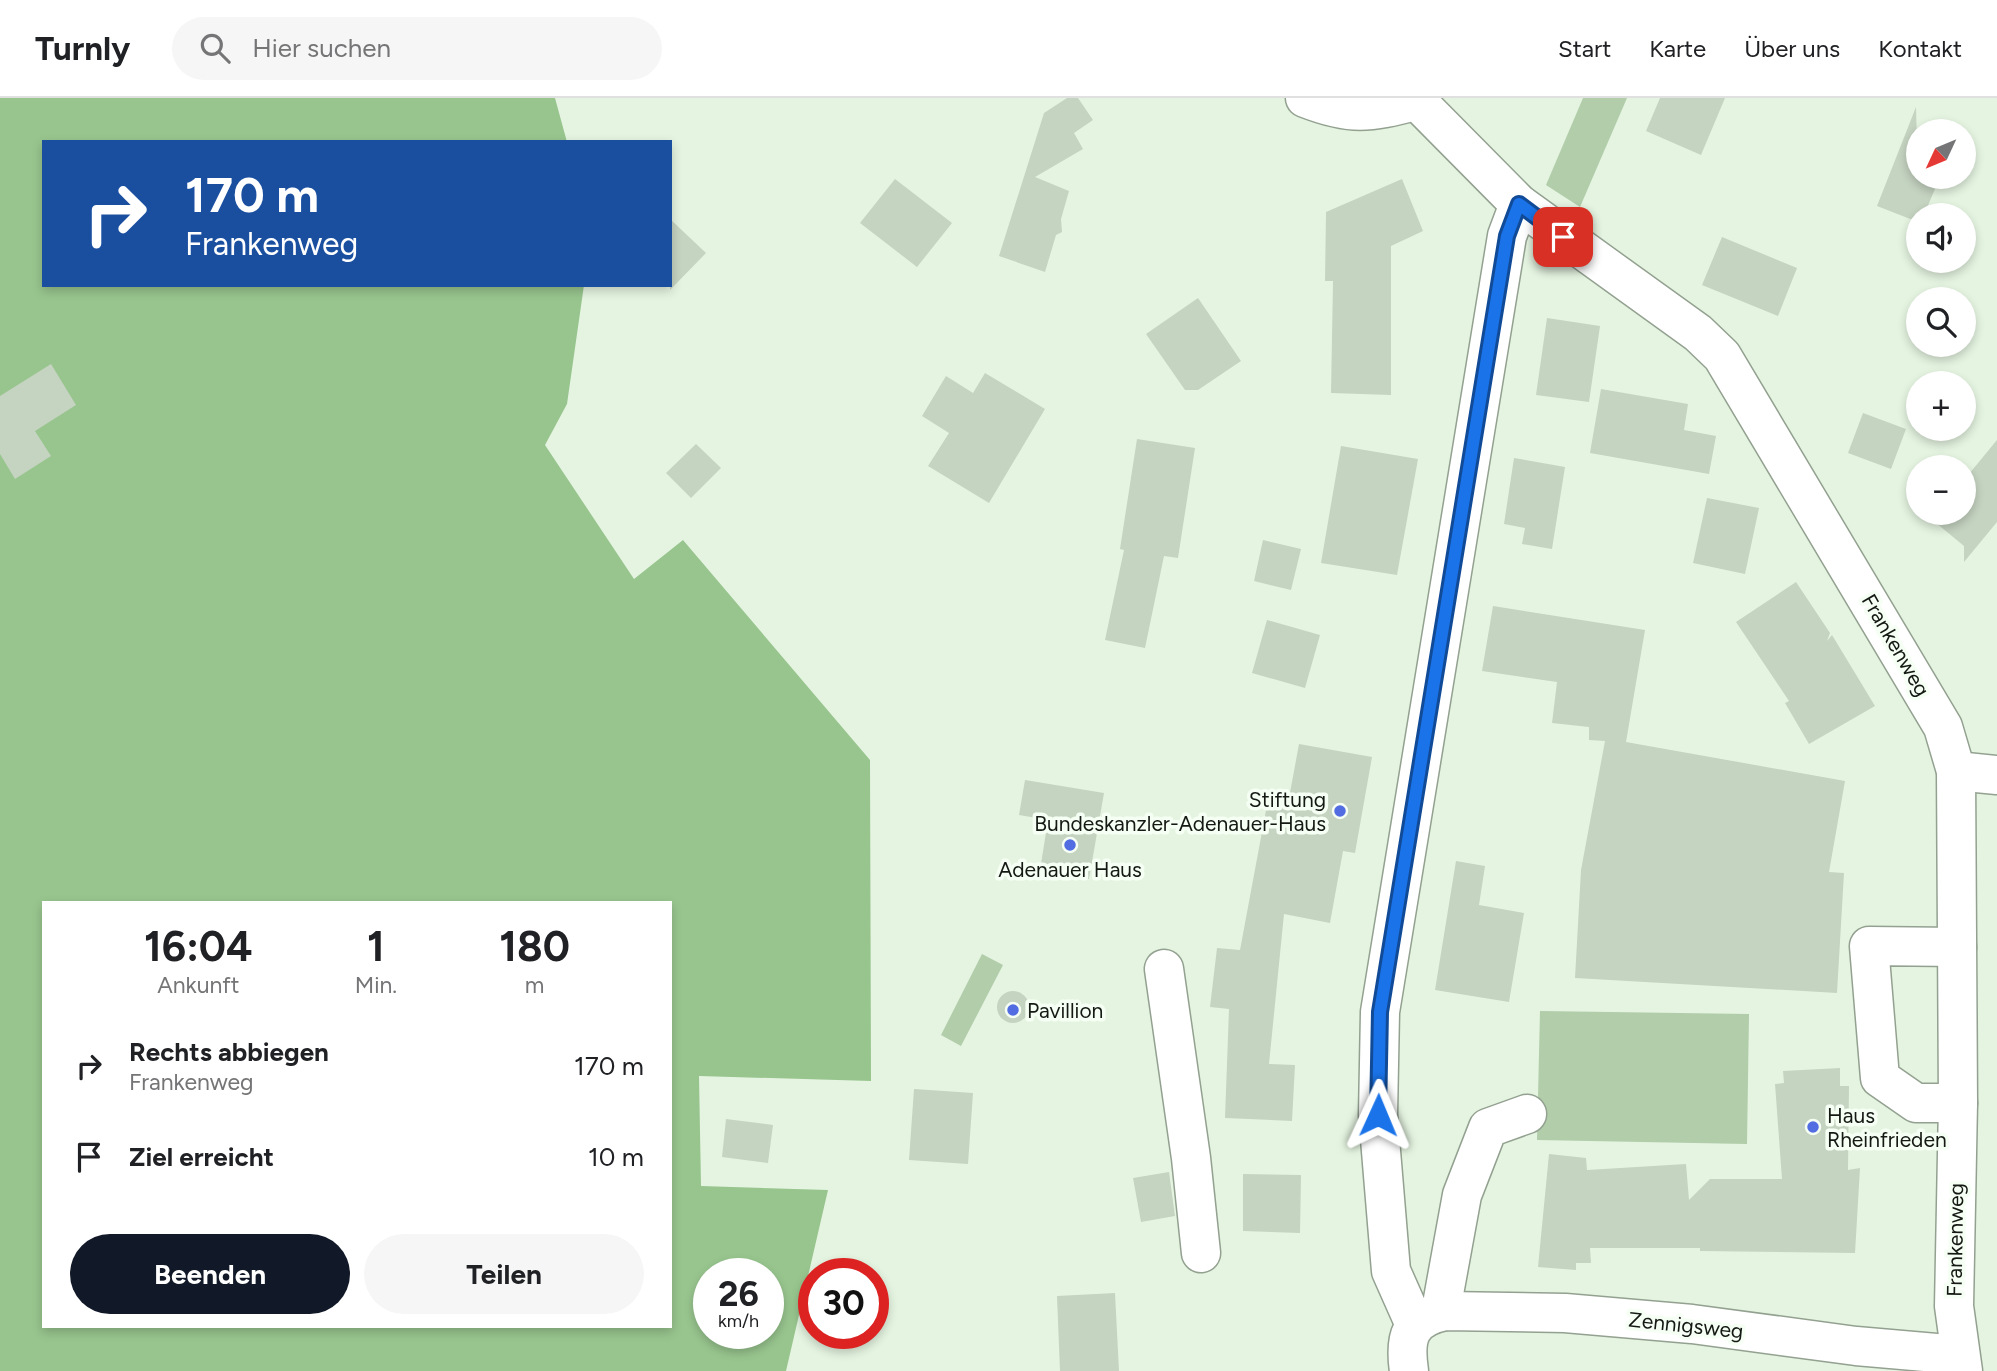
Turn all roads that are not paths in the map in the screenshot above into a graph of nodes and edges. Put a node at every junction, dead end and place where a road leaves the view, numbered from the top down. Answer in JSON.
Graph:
{"nodes":[{"id":1,"x":1305,"y":98,"type":"edge"},
{"id":2,"x":1415,"y":100,"type":"edge"},
{"id":3,"x":1519,"y":204,"type":"junction"},
{"id":4,"x":1956,"y":771,"type":"junction"},
{"id":5,"x":1997,"y":775,"type":"edge"},
{"id":6,"x":1957,"y":947,"type":"junction"},
{"id":7,"x":1164,"y":969,"type":"dead end"},
{"id":8,"x":1958,"y":1103,"type":"junction"},
{"id":9,"x":1527,"y":1114,"type":"dead end"},
{"id":10,"x":1201,"y":1253,"type":"dead end"},
{"id":11,"x":1430,"y":1318,"type":"junction"},
{"id":12,"x":1961,"y":1363,"type":"edge"},
{"id":13,"x":1409,"y":1371,"type":"edge"}],
"edges":[{"from":1,"to":2,"type":"street"},
{"from":2,"to":3,"type":"street","name":"Frankenweg"},
{"from":3,"to":4,"type":"street","name":"Frankenweg"},
{"from":3,"to":11,"type":"street"},
{"from":4,"to":5,"type":"street"},
{"from":4,"to":6,"type":"street","name":"Frankenweg"},
{"from":6,"to":8,"type":"street","name":"Frankenweg"},
{"from":6,"to":8,"type":"street"},
{"from":7,"to":10,"type":"street"},
{"from":8,"to":12,"type":"street","name":"Frankenweg"},
{"from":9,"to":11,"type":"street"},
{"from":11,"to":12,"type":"street","name":"Zennigsweg"},
{"from":11,"to":13,"type":"street"}]}
